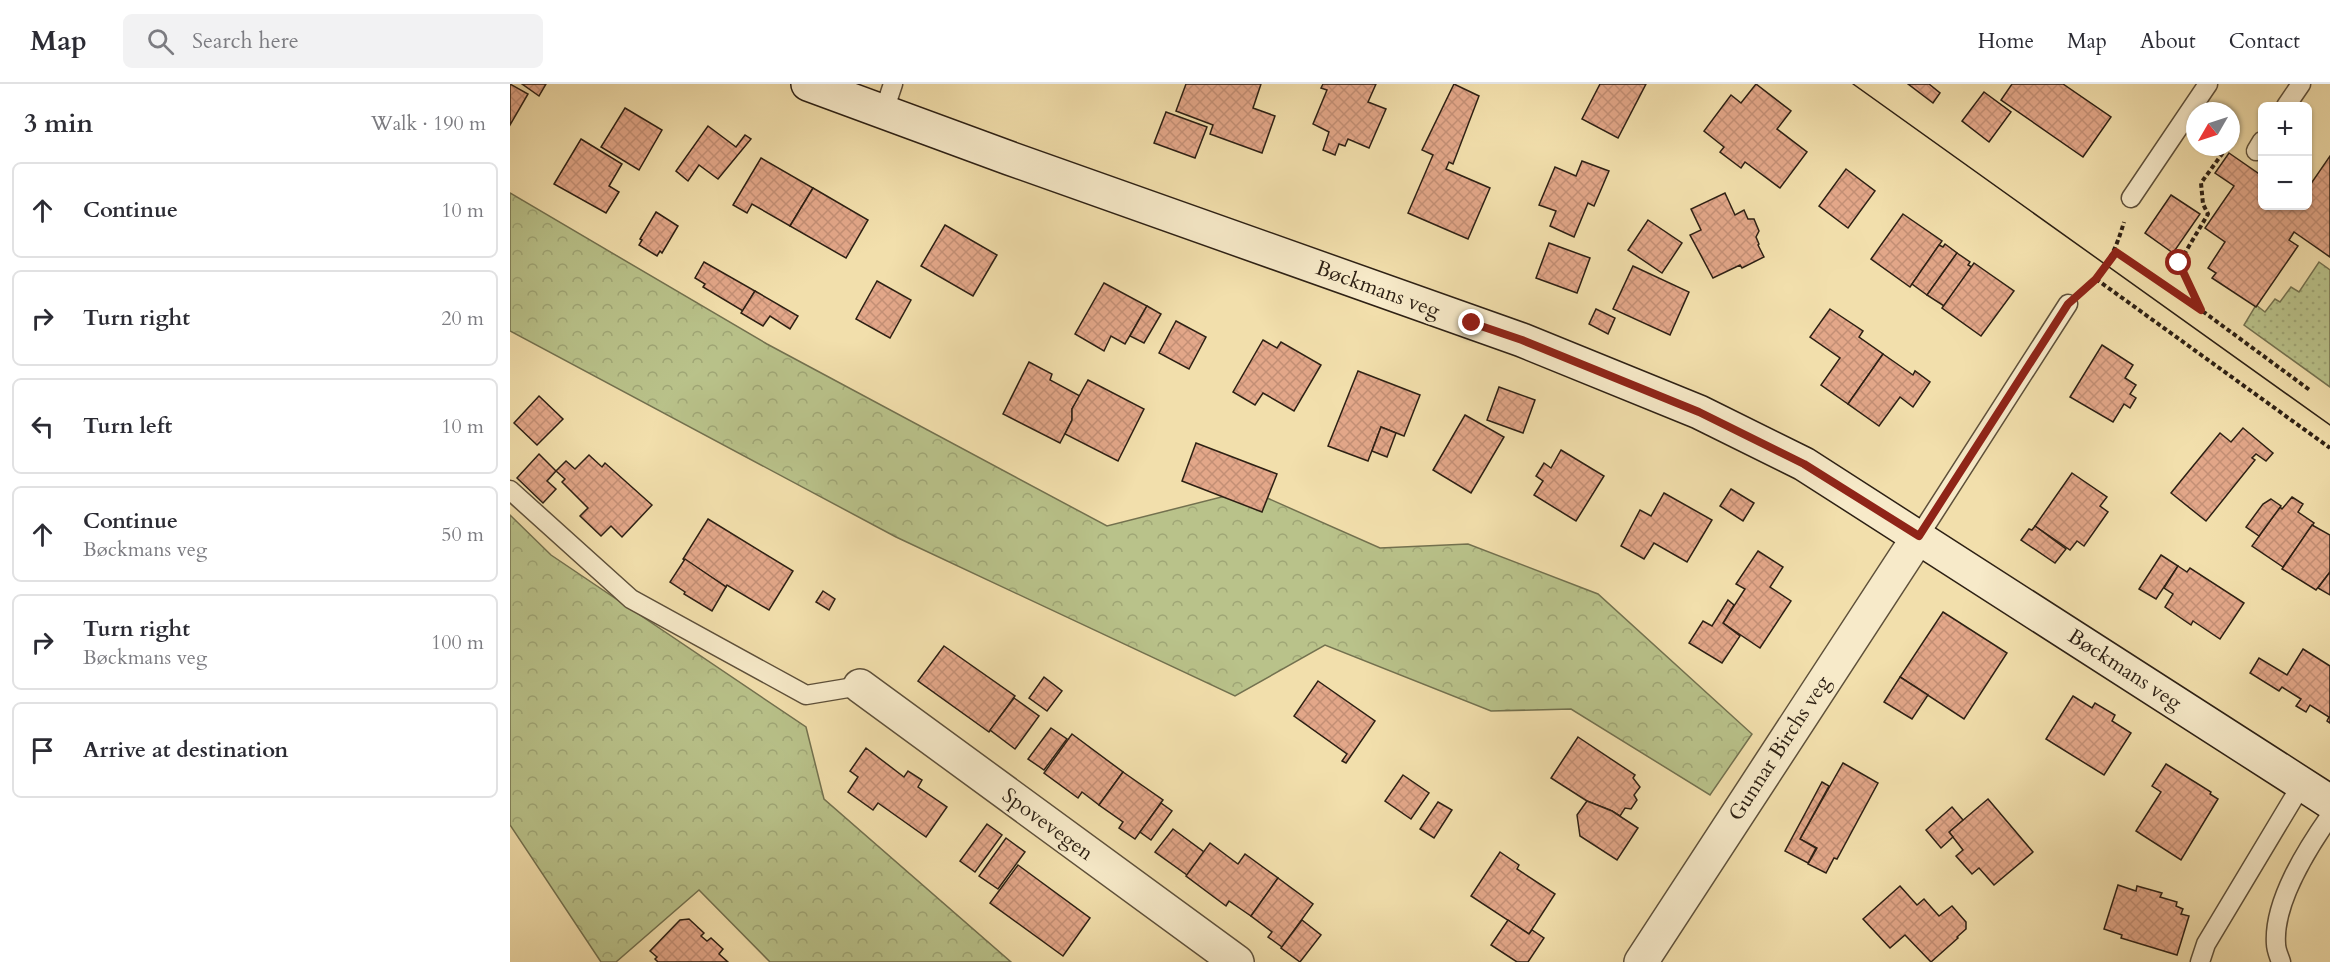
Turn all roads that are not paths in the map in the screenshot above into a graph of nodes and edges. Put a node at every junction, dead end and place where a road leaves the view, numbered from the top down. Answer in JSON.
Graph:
{"nodes":[{"id":1,"x":808,"y":84,"type":"edge"},
{"id":2,"x":2208,"y":84,"type":"edge"},
{"id":3,"x":2301,"y":84,"type":"edge"},
{"id":4,"x":889,"y":97,"type":"edge"},
{"id":5,"x":2289,"y":102,"type":"edge"},
{"id":6,"x":2131,"y":198,"type":"road end"},
{"id":7,"x":2068,"y":304,"type":"road end"},
{"id":8,"x":510,"y":490,"type":"edge"},
{"id":9,"x":1919,"y":536,"type":"junction"},
{"id":10,"x":860,"y":687,"type":"joint"},
{"id":11,"x":2302,"y":784,"type":"junction"},
{"id":12,"x":2330,"y":802,"type":"edge"},
{"id":13,"x":2330,"y":816,"type":"edge"},
{"id":14,"x":1237,"y":962,"type":"edge"},
{"id":15,"x":1641,"y":962,"type":"edge"},
{"id":16,"x":2200,"y":962,"type":"edge"},
{"id":17,"x":2281,"y":962,"type":"edge"}],
"edges":[{"from":1,"to":4,"type":"main road","name":"Bøckmans veg"},
{"from":2,"to":6,"type":"lane"},
{"from":3,"to":5,"type":"lane"},
{"from":4,"to":9,"type":"main road","name":"Bøckmans veg"},
{"from":7,"to":9,"type":"lane"},
{"from":8,"to":10,"type":"lane"},
{"from":9,"to":11,"type":"main road","name":"Bøckmans veg"},
{"from":9,"to":15,"type":"main road","name":"Gunnar Birchs veg"},
{"from":10,"to":14,"type":"main road","name":"Spovevegen"},
{"from":11,"to":12,"type":"main road","name":"Bøckmans veg"},
{"from":11,"to":16,"type":"lane"},
{"from":13,"to":17,"type":"lane"}]}
